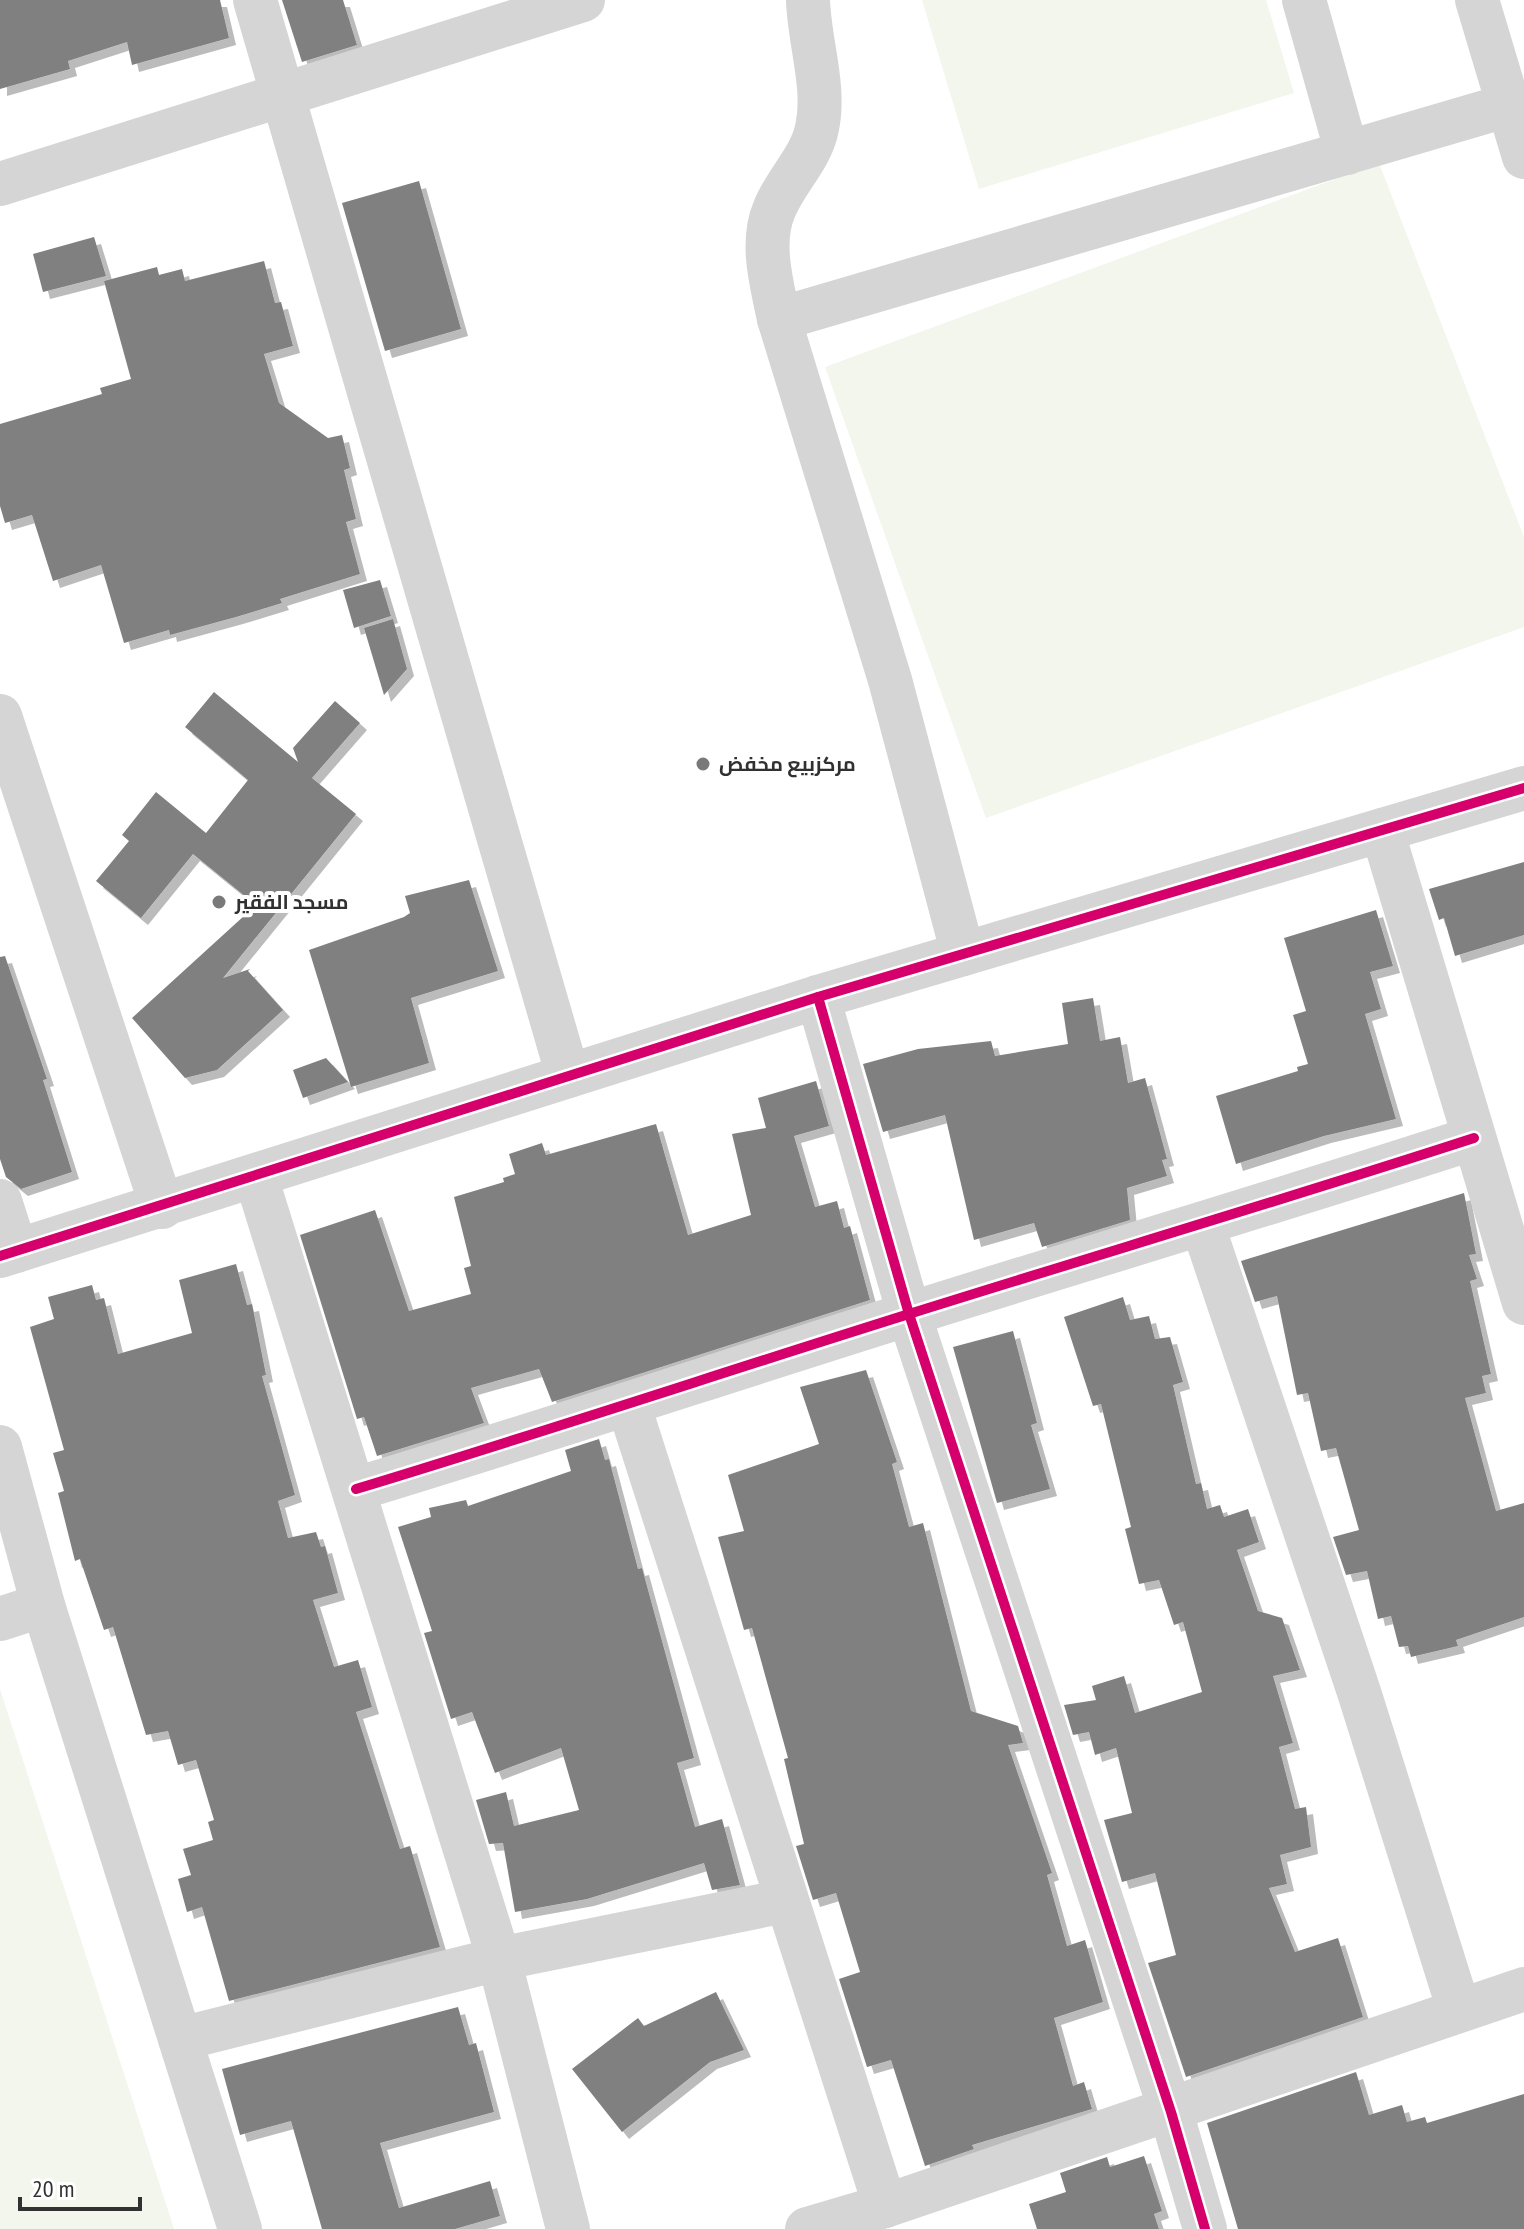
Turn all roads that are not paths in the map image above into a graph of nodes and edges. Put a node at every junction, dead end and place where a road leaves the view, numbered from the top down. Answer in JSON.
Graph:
{"nodes":[{"id":1,"x":255,"y":0,"type":"edge"},
{"id":2,"x":583,"y":0,"type":"edge"},
{"id":3,"x":808,"y":0,"type":"edge"},
{"id":4,"x":1304,"y":0,"type":"edge"},
{"id":5,"x":1477,"y":0,"type":"edge"},
{"id":6,"x":1508,"y":42,"type":"edge"},
{"id":7,"x":284,"y":96,"type":"junction"},
{"id":8,"x":1509,"y":105,"type":"junction"},
{"id":9,"x":1347,"y":153,"type":"junction"},
{"id":10,"x":1524,"y":157,"type":"edge"},
{"id":11,"x":0,"y":184,"type":"edge"},
{"id":12,"x":779,"y":319,"type":"junction"},
{"id":13,"x":0,"y":716,"type":"edge"},
{"id":14,"x":9,"y":777,"type":"edge"},
{"id":15,"x":1524,"y":788,"type":"edge"},
{"id":16,"x":1382,"y":830,"type":"junction"},
{"id":17,"x":963,"y":954,"type":"junction"},
{"id":18,"x":818,"y":997,"type":"junction"},
{"id":19,"x":568,"y":1076,"type":"junction"},
{"id":20,"x":1474,"y":1138,"type":"junction"},
{"id":21,"x":256,"y":1177,"type":"junction"},
{"id":22,"x":0,"y":1201,"type":"edge"},
{"id":23,"x":162,"y":1207,"type":"junction"},
{"id":24,"x":1203,"y":1226,"type":"junction"},
{"id":25,"x":8,"y":1253,"type":"edge"},
{"id":26,"x":1524,"y":1303,"type":"edge"},
{"id":27,"x":909,"y":1314,"type":"junction"},
{"id":28,"x":629,"y":1406,"type":"junction"},
{"id":29,"x":0,"y":1447,"type":"edge"},
{"id":30,"x":356,"y":1489,"type":"junction"},
{"id":31,"x":43,"y":1605,"type":"junction"},
{"id":32,"x":0,"y":1619,"type":"edge"},
{"id":33,"x":785,"y":1901,"type":"junction"},
{"id":34,"x":499,"y":1959,"type":"junction"},
{"id":35,"x":1524,"y":1989,"type":"edge"},
{"id":36,"x":1459,"y":2010,"type":"junction"},
{"id":37,"x":180,"y":2039,"type":"junction"},
{"id":38,"x":1171,"y":2112,"type":"junction"},
{"id":39,"x":885,"y":2206,"type":"junction"},
{"id":40,"x":240,"y":2229,"type":"edge"},
{"id":41,"x":568,"y":2229,"type":"edge"},
{"id":42,"x":807,"y":2229,"type":"edge"},
{"id":43,"x":1205,"y":2229,"type":"edge"}],
"edges":[{"from":1,"to":7,"type":"street"},
{"from":2,"to":7,"type":"street"},
{"from":3,"to":12,"type":"street"},
{"from":4,"to":9,"type":"street"},
{"from":5,"to":6,"type":"street"},
{"from":6,"to":8,"type":"street"},
{"from":7,"to":11,"type":"street"},
{"from":7,"to":19,"type":"street"},
{"from":8,"to":9,"type":"street"},
{"from":8,"to":10,"type":"street"},
{"from":9,"to":12,"type":"street"},
{"from":12,"to":17,"type":"street"},
{"from":13,"to":14,"type":"street"},
{"from":14,"to":23,"type":"street"},
{"from":15,"to":16,"type":"street"},
{"from":16,"to":17,"type":"street"},
{"from":16,"to":20,"type":"street"},
{"from":17,"to":18,"type":"street"},
{"from":18,"to":19,"type":"street"},
{"from":18,"to":27,"type":"street"},
{"from":19,"to":21,"type":"street"},
{"from":20,"to":24,"type":"street"},
{"from":20,"to":26,"type":"street"},
{"from":21,"to":23,"type":"street"},
{"from":21,"to":30,"type":"street"},
{"from":22,"to":25,"type":"street"},
{"from":23,"to":25,"type":"street"},
{"from":24,"to":27,"type":"street"},
{"from":24,"to":36,"type":"street"},
{"from":27,"to":28,"type":"street"},
{"from":27,"to":38,"type":"street"},
{"from":28,"to":30,"type":"street"},
{"from":28,"to":33,"type":"street"},
{"from":29,"to":31,"type":"street"},
{"from":30,"to":34,"type":"street"},
{"from":31,"to":32,"type":"street"},
{"from":31,"to":37,"type":"street"},
{"from":33,"to":34,"type":"street"},
{"from":33,"to":39,"type":"street"},
{"from":34,"to":37,"type":"street"},
{"from":34,"to":41,"type":"street"},
{"from":35,"to":36,"type":"street"},
{"from":36,"to":38,"type":"street"},
{"from":37,"to":40,"type":"street"},
{"from":38,"to":39,"type":"street"},
{"from":38,"to":43,"type":"street"},
{"from":39,"to":42,"type":"street"}]}
